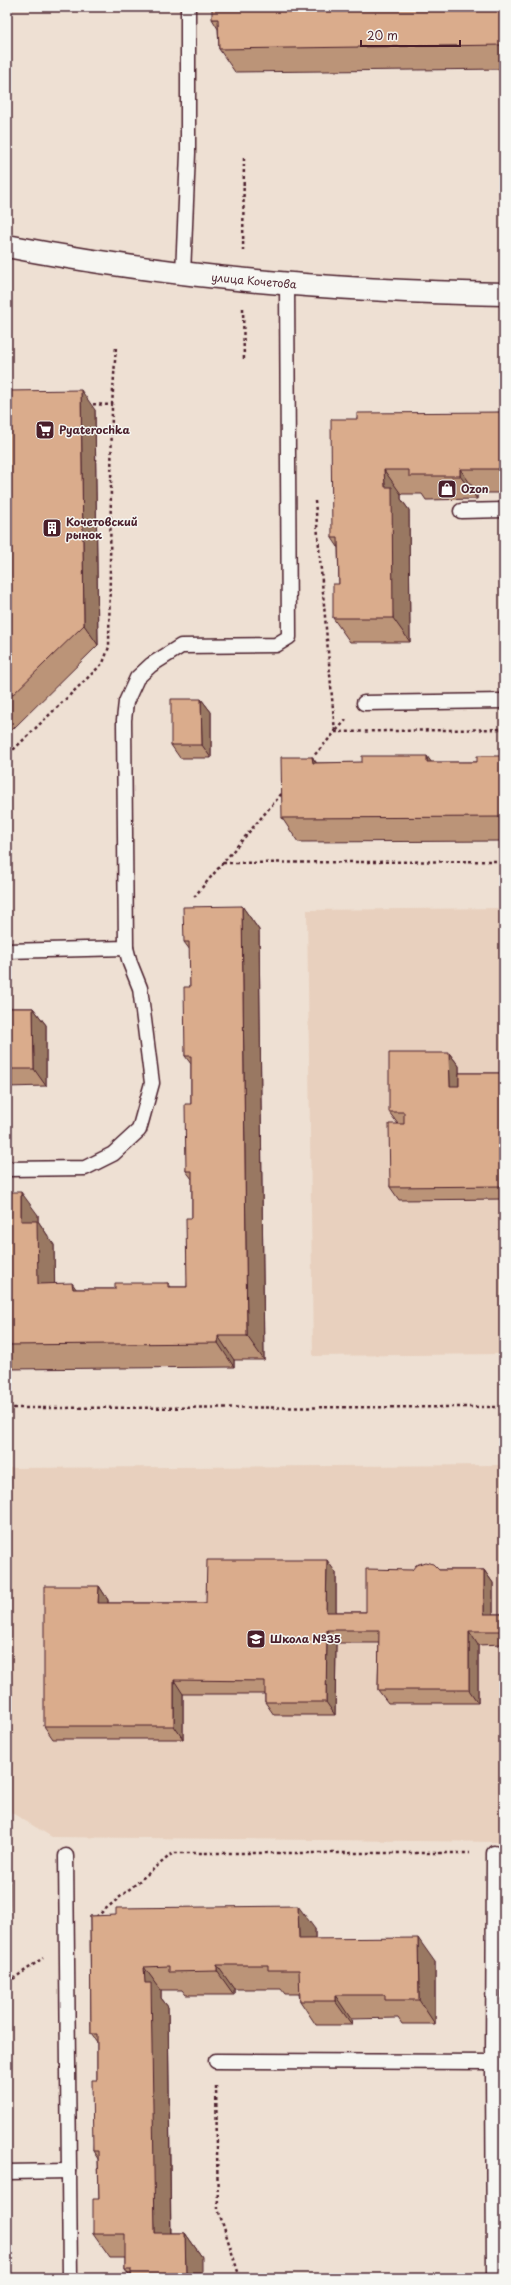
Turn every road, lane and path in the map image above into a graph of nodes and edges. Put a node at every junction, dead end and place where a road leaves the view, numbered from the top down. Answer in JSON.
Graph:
{"nodes":[{"id":1,"x":188,"y":7,"type":"edge"},
{"id":2,"x":7,"y":246,"type":"edge"},
{"id":3,"x":183,"y":274,"type":"junction"},
{"id":4,"x":287,"y":284,"type":"junction"},
{"id":5,"x":504,"y":294,"type":"edge"},
{"id":6,"x":116,"y":346,"type":"dead end"},
{"id":7,"x":82,"y":404,"type":"edge"},
{"id":8,"x":112,"y":405,"type":"junction"},
{"id":9,"x":314,"y":496,"type":"dead end"},
{"id":10,"x":504,"y":510,"type":"edge"},
{"id":11,"x":461,"y":511,"type":"dead end"},
{"id":12,"x":504,"y":701,"type":"edge"},
{"id":13,"x":364,"y":703,"type":"joint"},
{"id":14,"x":504,"y":729,"type":"edge"},
{"id":15,"x":334,"y":732,"type":"junction"},
{"id":16,"x":7,"y":749,"type":"edge"},
{"id":17,"x":309,"y":762,"type":"edge"},
{"id":18,"x":288,"y":786,"type":"edge"},
{"id":19,"x":504,"y":861,"type":"edge"},
{"id":20,"x":222,"y":863,"type":"junction"},
{"id":21,"x":194,"y":897,"type":"dead end"},
{"id":22,"x":126,"y":948,"type":"junction"},
{"id":23,"x":7,"y":951,"type":"edge"},
{"id":24,"x":7,"y":1169,"type":"edge"},
{"id":25,"x":504,"y":1407,"type":"edge"},
{"id":26,"x":7,"y":1408,"type":"edge"},
{"id":27,"x":494,"y":1853,"type":"joint"},
{"id":28,"x":66,"y":1856,"type":"dead end"},
{"id":29,"x":66,"y":1942,"type":"junction"},
{"id":30,"x":7,"y":1979,"type":"edge"},
{"id":31,"x":216,"y":2061,"type":"joint"},
{"id":32,"x":493,"y":2062,"type":"junction"},
{"id":33,"x":69,"y":2171,"type":"junction"},
{"id":34,"x":7,"y":2172,"type":"edge"},
{"id":35,"x":70,"y":2278,"type":"edge"},
{"id":36,"x":240,"y":2278,"type":"edge"},
{"id":37,"x":494,"y":2278,"type":"edge"}],
"edges":[{"from":1,"to":3,"type":"lane"},
{"from":2,"to":3,"type":"main road","name":"улица Кочетова"},
{"from":3,"to":4,"type":"main road","name":"улица Кочетова"},
{"from":4,"to":5,"type":"main road","name":"улица Кочетова"},
{"from":4,"to":22,"type":"lane"},
{"from":6,"to":8,"type":"path"},
{"from":7,"to":8,"type":"path"},
{"from":8,"to":16,"type":"path"},
{"from":9,"to":15,"type":"path"},
{"from":10,"to":11,"type":"lane"},
{"from":12,"to":13,"type":"lane"},
{"from":13,"to":15,"type":"path"},
{"from":14,"to":15,"type":"path"},
{"from":15,"to":17,"type":"path"},
{"from":18,"to":20,"type":"path"},
{"from":19,"to":20,"type":"path"},
{"from":20,"to":21,"type":"path"},
{"from":22,"to":23,"type":"lane"},
{"from":22,"to":24,"type":"lane"},
{"from":25,"to":26,"type":"path"},
{"from":27,"to":29,"type":"path"},
{"from":27,"to":32,"type":"lane"},
{"from":28,"to":29,"type":"lane"},
{"from":29,"to":30,"type":"path"},
{"from":29,"to":33,"type":"lane"},
{"from":31,"to":32,"type":"lane"},
{"from":31,"to":36,"type":"path"},
{"from":32,"to":37,"type":"lane"},
{"from":33,"to":34,"type":"lane"},
{"from":33,"to":35,"type":"lane"}]}
